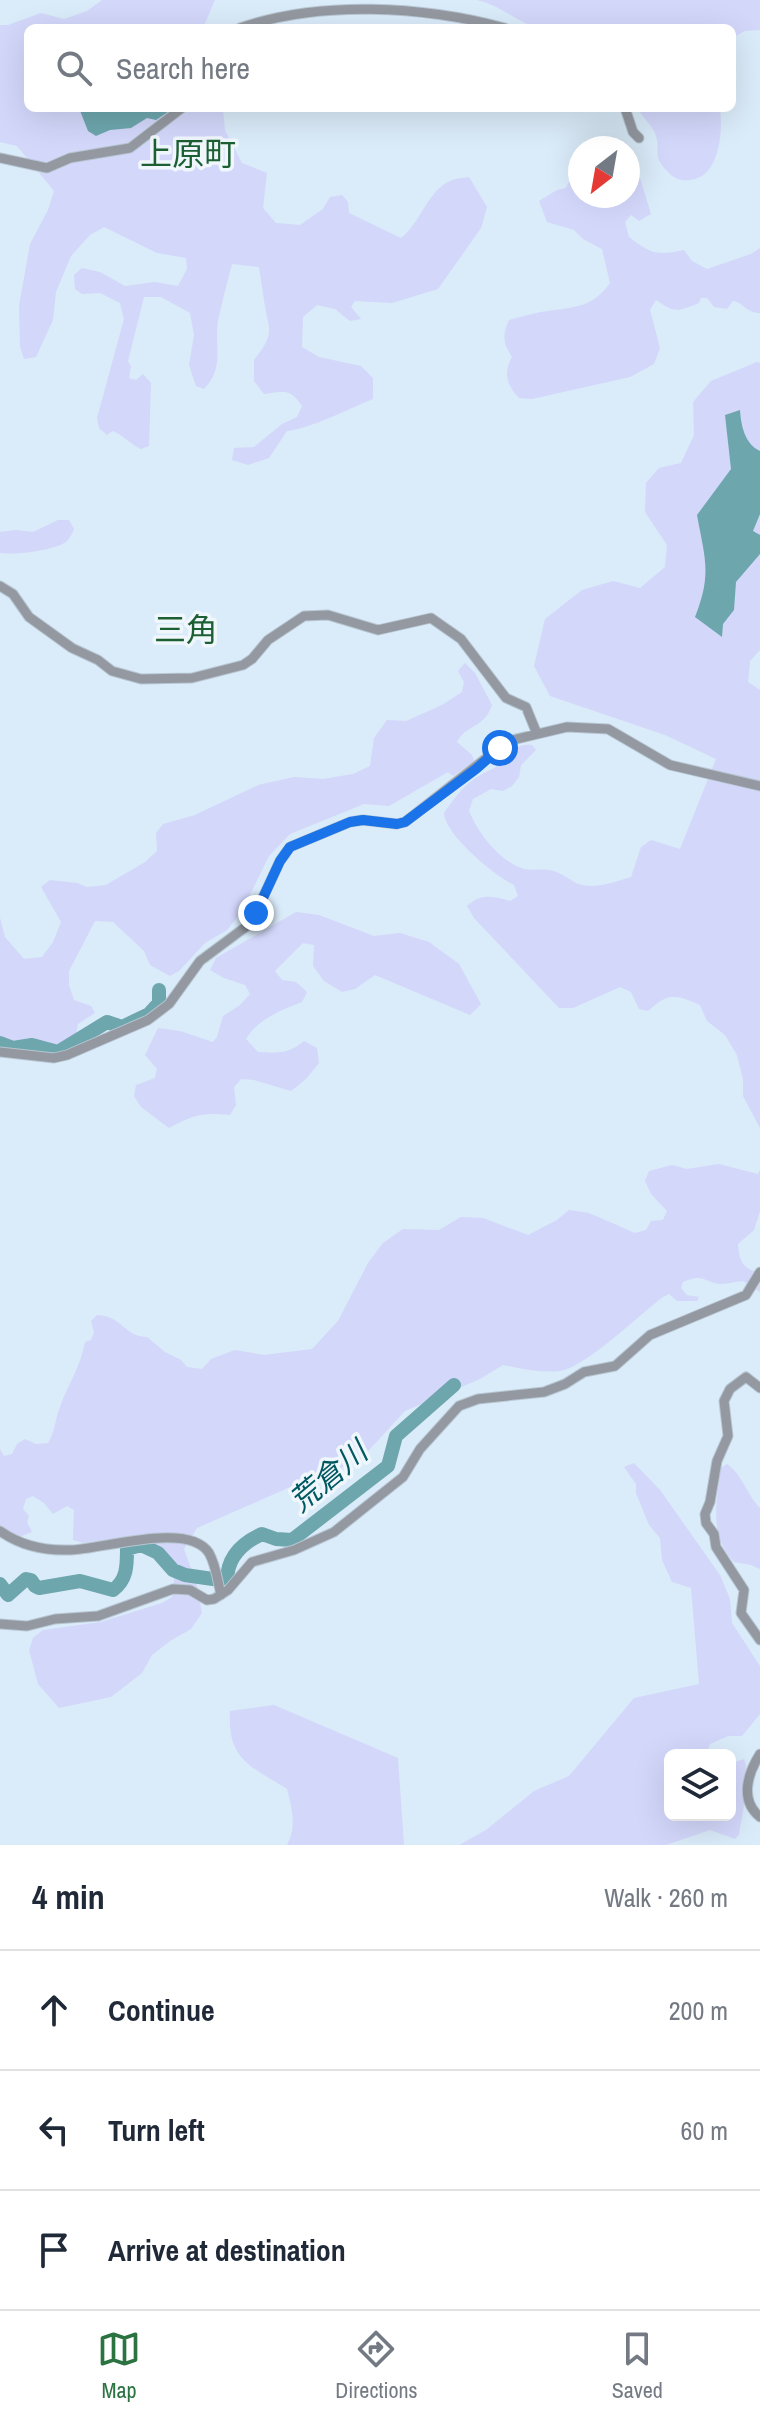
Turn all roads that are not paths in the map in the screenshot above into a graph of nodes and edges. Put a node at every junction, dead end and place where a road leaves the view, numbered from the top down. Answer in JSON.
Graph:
{"nodes":[{"id":1,"x":253,"y":24,"type":"edge"},
{"id":2,"x":488,"y":24,"type":"edge"},
{"id":3,"x":177,"y":112,"type":"edge"},
{"id":4,"x":626,"y":112,"type":"edge"},
{"id":5,"x":637,"y":136,"type":"edge"},
{"id":6,"x":0,"y":158,"type":"edge"},
{"id":7,"x":0,"y":586,"type":"edge"},
{"id":8,"x":537,"y":734,"type":"junction"},
{"id":9,"x":760,"y":786,"type":"edge"},
{"id":10,"x":0,"y":1052,"type":"edge"},
{"id":11,"x":760,"y":1272,"type":"edge"},
{"id":12,"x":760,"y":1388,"type":"edge"},
{"id":13,"x":0,"y":1531,"type":"edge"},
{"id":14,"x":221,"y":1595,"type":"junction"},
{"id":15,"x":0,"y":1624,"type":"edge"},
{"id":16,"x":760,"y":1640,"type":"edge"},
{"id":17,"x":760,"y":1754,"type":"edge"},
{"id":18,"x":760,"y":1817,"type":"edge"}],
"edges":[{"from":1,"to":2,"type":"street"},
{"from":3,"to":6,"type":"street"},
{"from":4,"to":5,"type":"street"},
{"from":7,"to":8,"type":"street"},
{"from":8,"to":9,"type":"street"},
{"from":8,"to":10,"type":"street"},
{"from":11,"to":14,"type":"street"},
{"from":12,"to":16,"type":"street"},
{"from":13,"to":14,"type":"street"},
{"from":14,"to":15,"type":"street"},
{"from":17,"to":18,"type":"street"}]}
